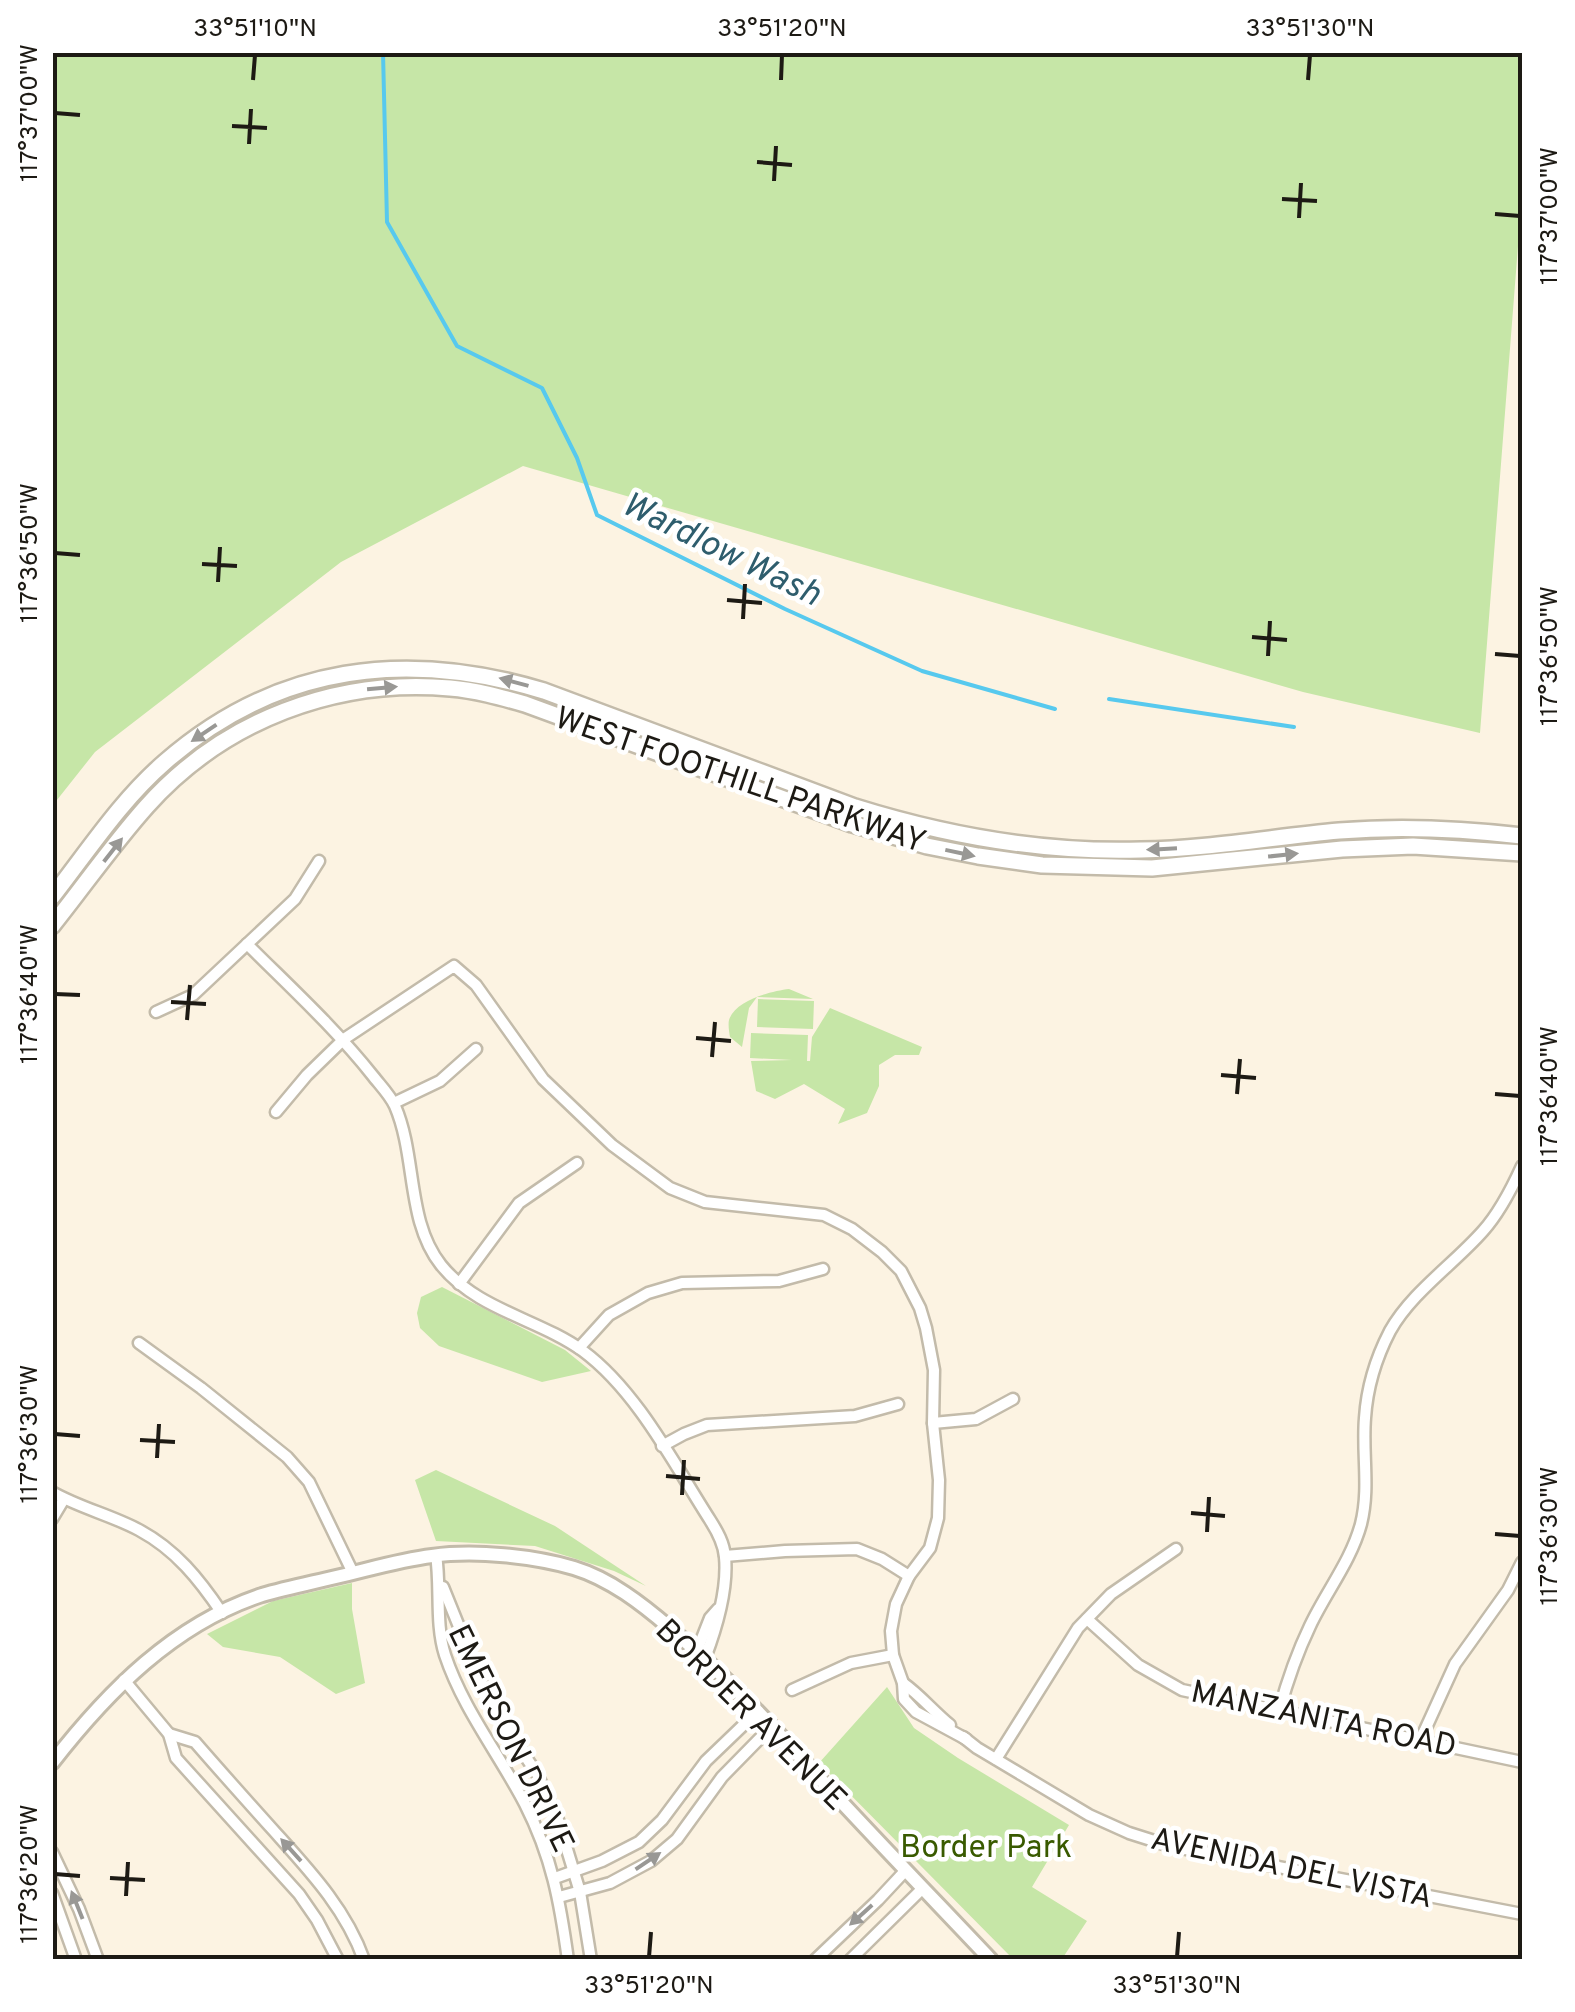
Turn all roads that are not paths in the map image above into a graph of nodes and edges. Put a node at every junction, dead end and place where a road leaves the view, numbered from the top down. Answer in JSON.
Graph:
{"nodes":[{"id":1,"x":1522,"y":836,"type":"edge"},
{"id":2,"x":1522,"y":852,"type":"edge"},
{"id":3,"x":318,"y":861,"type":"dead end"},
{"id":4,"x":52,"y":897,"type":"edge"},
{"id":5,"x":52,"y":926,"type":"edge"},
{"id":6,"x":247,"y":944,"type":"junction"},
{"id":7,"x":156,"y":1012,"type":"dead end"},
{"id":8,"x":344,"y":1039,"type":"junction"},
{"id":9,"x":476,"y":1048,"type":"dead end"},
{"id":10,"x":394,"y":1104,"type":"junction"},
{"id":11,"x":276,"y":1112,"type":"dead end"},
{"id":12,"x":577,"y":1164,"type":"dead end"},
{"id":13,"x":1522,"y":1166,"type":"edge"},
{"id":14,"x":823,"y":1269,"type":"dead end"},
{"id":15,"x":459,"y":1284,"type":"junction"},
{"id":16,"x":138,"y":1343,"type":"dead end"},
{"id":17,"x":580,"y":1348,"type":"junction"},
{"id":18,"x":1012,"y":1399,"type":"dead end"},
{"id":19,"x":898,"y":1404,"type":"dead end"},
{"id":20,"x":933,"y":1423,"type":"junction"},
{"id":21,"x":662,"y":1446,"type":"junction"},
{"id":22,"x":52,"y":1492,"type":"edge"},
{"id":23,"x":64,"y":1499,"type":"junction"},
{"id":24,"x":52,"y":1520,"type":"edge"},
{"id":25,"x":1176,"y":1549,"type":"dead end"},
{"id":26,"x":436,"y":1555,"type":"junction"},
{"id":27,"x":725,"y":1556,"type":"junction"},
{"id":28,"x":1522,"y":1562,"type":"edge"},
{"id":29,"x":353,"y":1573,"type":"junction"},
{"id":30,"x":440,"y":1576,"type":"junction"},
{"id":31,"x":909,"y":1576,"type":"junction"},
{"id":32,"x":222,"y":1613,"type":"junction"},
{"id":33,"x":1087,"y":1618,"type":"junction"},
{"id":34,"x":701,"y":1655,"type":"junction"},
{"id":35,"x":893,"y":1655,"type":"junction"},
{"id":36,"x":124,"y":1680,"type":"junction"},
{"id":37,"x":792,"y":1690,"type":"dead end"},
{"id":38,"x":758,"y":1711,"type":"junction"},
{"id":39,"x":1279,"y":1711,"type":"junction"},
{"id":40,"x":772,"y":1726,"type":"junction"},
{"id":41,"x":169,"y":1734,"type":"junction"},
{"id":42,"x":1420,"y":1740,"type":"junction"},
{"id":43,"x":996,"y":1759,"type":"junction"},
{"id":44,"x":52,"y":1762,"type":"edge"},
{"id":45,"x":1522,"y":1762,"type":"edge"},
{"id":46,"x":52,"y":1852,"type":"edge"},
{"id":47,"x":906,"y":1870,"type":"junction"},
{"id":48,"x":575,"y":1872,"type":"junction"},
{"id":49,"x":316,"y":1878,"type":"junction"},
{"id":50,"x":555,"y":1878,"type":"junction"},
{"id":51,"x":924,"y":1888,"type":"junction"},
{"id":52,"x":580,"y":1892,"type":"junction"},
{"id":53,"x":52,"y":1893,"type":"edge"},
{"id":54,"x":299,"y":1894,"type":"junction"},
{"id":55,"x":559,"y":1897,"type":"junction"},
{"id":56,"x":1522,"y":1914,"type":"edge"},
{"id":57,"x":76,"y":1960,"type":"edge"},
{"id":58,"x":98,"y":1960,"type":"edge"},
{"id":59,"x":338,"y":1960,"type":"edge"},
{"id":60,"x":364,"y":1960,"type":"edge"},
{"id":61,"x":568,"y":1960,"type":"edge"},
{"id":62,"x":591,"y":1960,"type":"edge"},
{"id":63,"x":814,"y":1960,"type":"edge"},
{"id":64,"x":850,"y":1960,"type":"edge"},
{"id":65,"x":991,"y":1960,"type":"edge"}],
"edges":[{"from":1,"to":4,"type":"main road","name":"WEST FOOTHILL PARKWAY","one_way":true},
{"from":5,"to":2,"type":"main road","name":"WEST FOOTHILL PARKWAY","one_way":true},
{"from":3,"to":6,"type":"street"},
{"from":6,"to":7,"type":"street"},
{"from":6,"to":8,"type":"street"},
{"from":8,"to":10,"type":"street"},
{"from":8,"to":11,"type":"street"},
{"from":8,"to":20,"type":"street","name":"AVENIDA DEL VISTA"},
{"from":9,"to":10,"type":"street"},
{"from":10,"to":15,"type":"street"},
{"from":12,"to":15,"type":"street"},
{"from":13,"to":39,"type":"street"},
{"from":14,"to":17,"type":"street"},
{"from":15,"to":17,"type":"street"},
{"from":16,"to":29,"type":"street"},
{"from":17,"to":21,"type":"street"},
{"from":18,"to":20,"type":"street"},
{"from":19,"to":21,"type":"street"},
{"from":20,"to":31,"type":"street","name":"AVENIDA DEL VISTA"},
{"from":21,"to":27,"type":"street"},
{"from":22,"to":23,"type":"street"},
{"from":23,"to":24,"type":"street"},
{"from":23,"to":32,"type":"street"},
{"from":25,"to":33,"type":"street"},
{"from":26,"to":29,"type":"street","name":"BORDER AVENUE"},
{"from":26,"to":30,"type":"street","name":"EMERSON DRIVE"},
{"from":26,"to":34,"type":"street","name":"BORDER AVENUE"},
{"from":27,"to":31,"type":"street"},
{"from":27,"to":34,"type":"street"},
{"from":28,"to":42,"type":"street"},
{"from":29,"to":32,"type":"street","name":"BORDER AVENUE"},
{"from":30,"to":48,"type":"street","name":"EMERSON DRIVE"},
{"from":30,"to":50,"type":"street","name":"EMERSON DRIVE"},
{"from":31,"to":35,"type":"street","name":"AVENIDA DEL VISTA"},
{"from":32,"to":36,"type":"street","name":"BORDER AVENUE"},
{"from":33,"to":39,"type":"street","name":"MANZANITA ROAD"},
{"from":33,"to":43,"type":"street"},
{"from":34,"to":38,"type":"street","name":"BORDER AVENUE"},
{"from":35,"to":37,"type":"street"},
{"from":35,"to":43,"type":"street","name":"AVENIDA DEL VISTA"},
{"from":36,"to":41,"type":"street"},
{"from":36,"to":44,"type":"street","name":"BORDER AVENUE"},
{"from":38,"to":40,"type":"street","name":"BORDER AVENUE"},
{"from":38,"to":48,"type":"street"},
{"from":39,"to":42,"type":"street","name":"MANZANITA ROAD"},
{"from":40,"to":47,"type":"street","name":"BORDER AVENUE"},
{"from":52,"to":40,"type":"street","one_way":true},
{"from":49,"to":41,"type":"street","one_way":true},
{"from":41,"to":54,"type":"street"},
{"from":42,"to":45,"type":"street","name":"MANZANITA ROAD"},
{"from":43,"to":56,"type":"street","name":"AVENIDA DEL VISTA"},
{"from":58,"to":46,"type":"street","one_way":true},
{"from":47,"to":51,"type":"street","name":"BORDER AVENUE"},
{"from":47,"to":63,"type":"street","one_way":true},
{"from":48,"to":50,"type":"street"},
{"from":48,"to":52,"type":"street","name":"EMERSON DRIVE"},
{"from":49,"to":54,"type":"street"},
{"from":49,"to":60,"type":"street"},
{"from":50,"to":55,"type":"street","name":"EMERSON DRIVE"},
{"from":51,"to":64,"type":"street"},
{"from":51,"to":65,"type":"street","name":"BORDER AVENUE"},
{"from":52,"to":55,"type":"street"},
{"from":52,"to":62,"type":"street","name":"EMERSON DRIVE"},
{"from":53,"to":57,"type":"street"},
{"from":54,"to":59,"type":"street"},
{"from":55,"to":61,"type":"street","name":"EMERSON DRIVE"}]}
